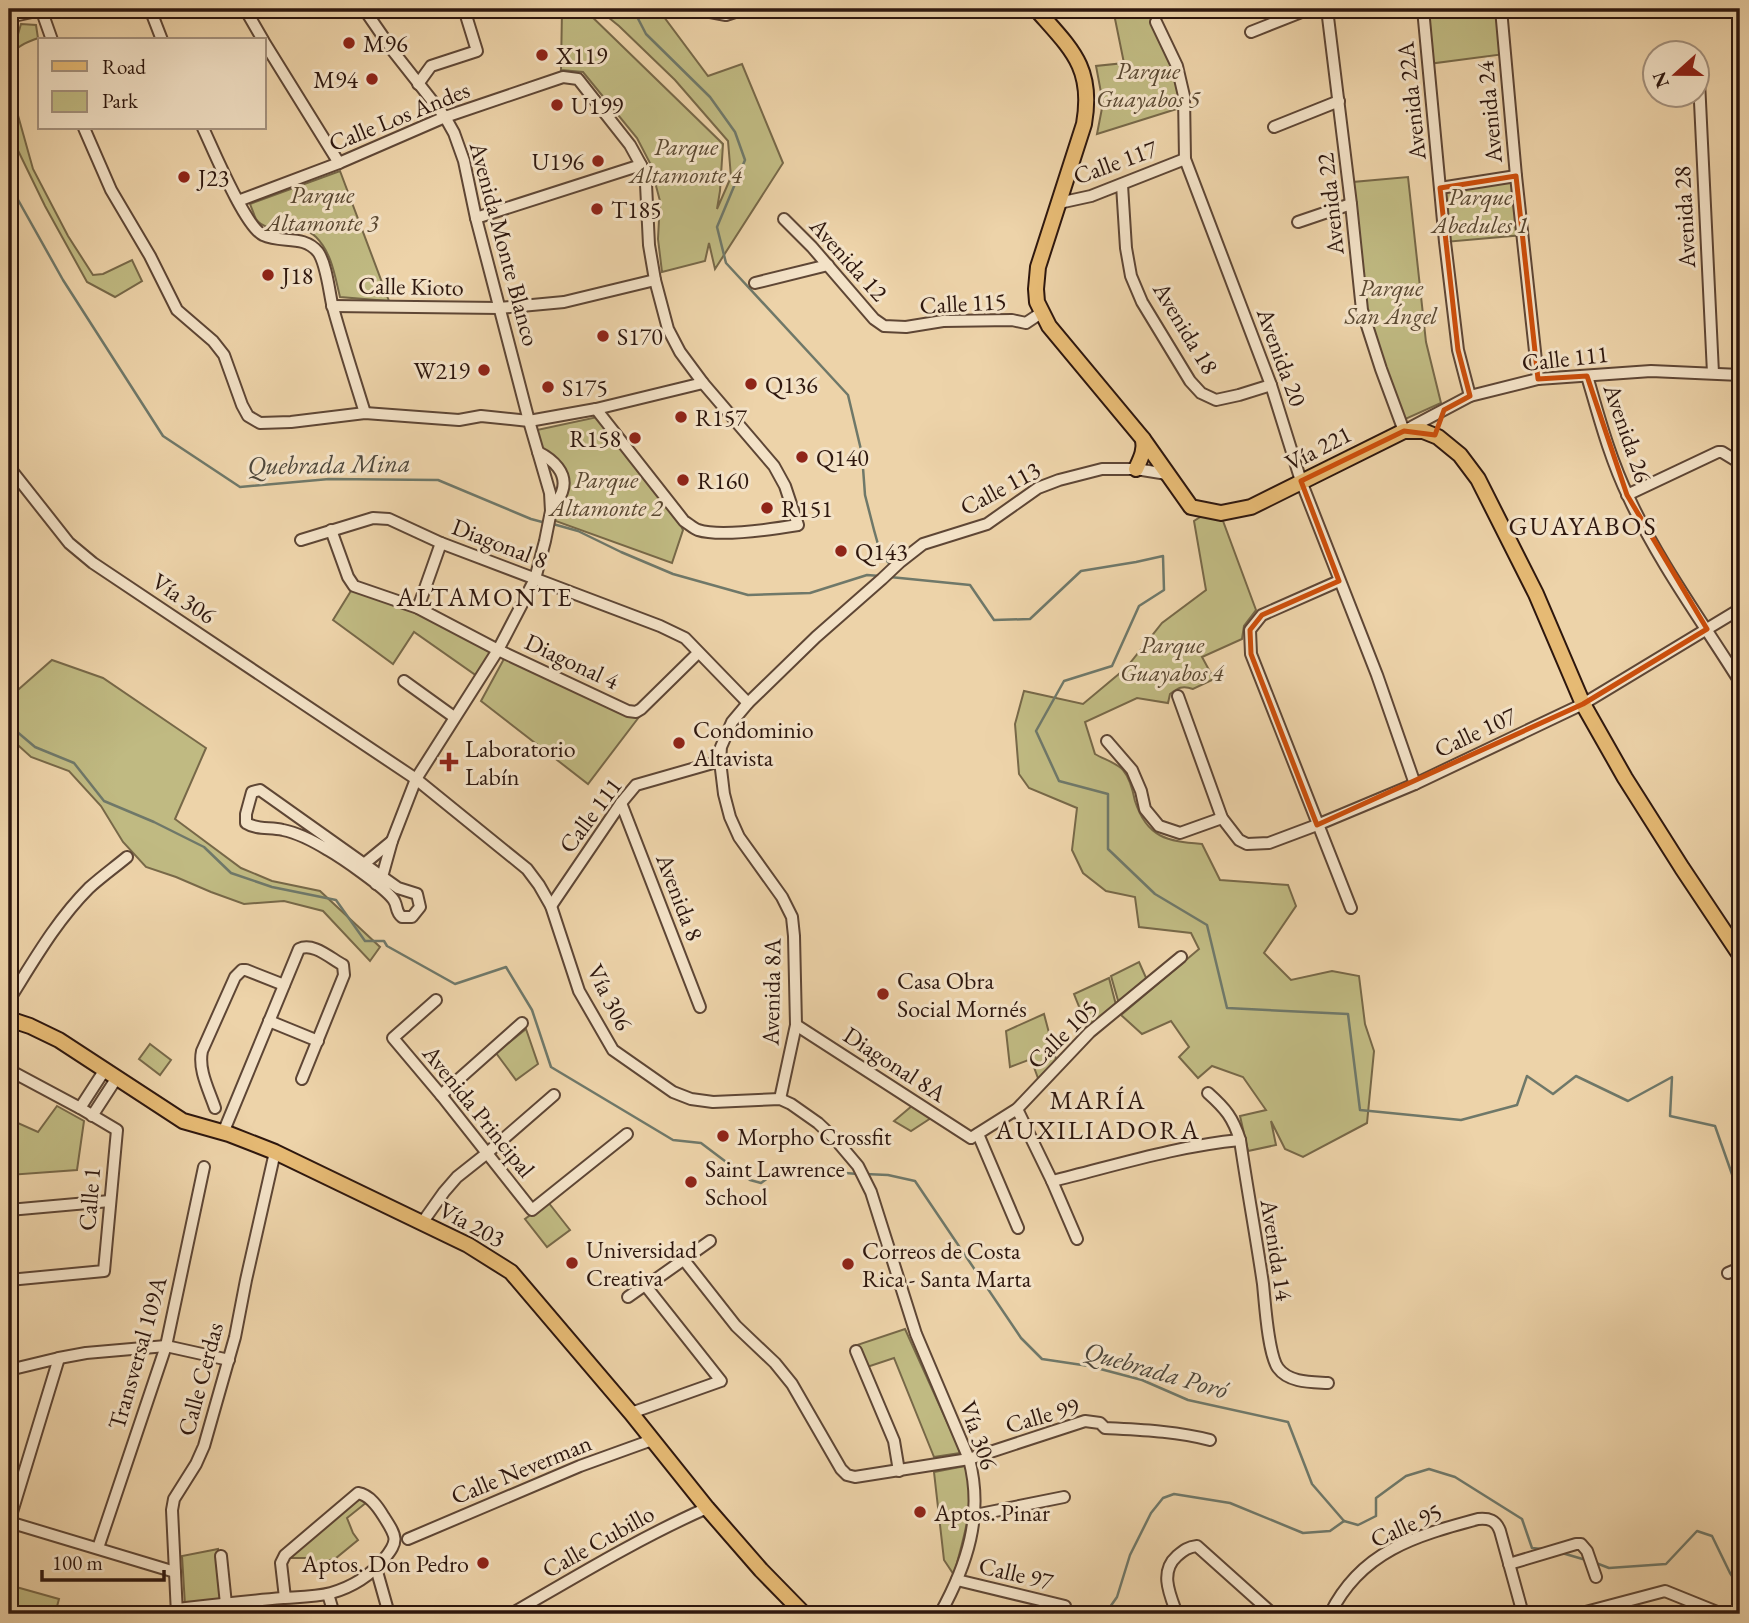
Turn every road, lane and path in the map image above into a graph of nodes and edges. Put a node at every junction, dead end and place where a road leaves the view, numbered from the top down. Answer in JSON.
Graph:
{"nodes":[{"id":1,"x":41,"y":9,"type":"edge"},
{"id":2,"x":150,"y":9,"type":"edge"},
{"id":3,"x":245,"y":9,"type":"edge"},
{"id":4,"x":364,"y":9,"type":"edge"},
{"id":5,"x":464,"y":9,"type":"edge"},
{"id":6,"x":713,"y":9,"type":"edge"},
{"id":7,"x":744,"y":9,"type":"edge"},
{"id":8,"x":1036,"y":9,"type":"edge"},
{"id":9,"x":1309,"y":9,"type":"edge"},
{"id":10,"x":1327,"y":9,"type":"edge"},
{"id":11,"x":1423,"y":9,"type":"edge"},
{"id":12,"x":1501,"y":9,"type":"edge"},
{"id":13,"x":9,"y":17,"type":"edge"},
{"id":14,"x":1156,"y":22,"type":"dead end"},
{"id":15,"x":1251,"y":32,"type":"dead end"},
{"id":16,"x":51,"y":38,"type":"edge"},
{"id":17,"x":161,"y":38,"type":"edge"},
{"id":18,"x":262,"y":38,"type":"edge"},
{"id":19,"x":266,"y":44,"type":"edge"},
{"id":20,"x":418,"y":84,"type":"junction"},
{"id":21,"x":1339,"y":101,"type":"junction"},
{"id":22,"x":1700,"y":108,"type":"edge"},
{"id":23,"x":445,"y":117,"type":"junction"},
{"id":24,"x":1274,"y":127,"type":"dead end"},
{"id":25,"x":85,"y":130,"type":"edge"},
{"id":26,"x":204,"y":130,"type":"edge"},
{"id":27,"x":1185,"y":159,"type":"junction"},
{"id":28,"x":339,"y":163,"type":"junction"},
{"id":29,"x":641,"y":165,"type":"junction"},
{"id":30,"x":1516,"y":176,"type":"junction"},
{"id":31,"x":1122,"y":185,"type":"junction"},
{"id":32,"x":1440,"y":188,"type":"junction"},
{"id":33,"x":238,"y":201,"type":"junction"},
{"id":34,"x":1059,"y":203,"type":"junction"},
{"id":35,"x":1351,"y":204,"type":"junction"},
{"id":36,"x":475,"y":218,"type":"junction"},
{"id":37,"x":784,"y":219,"type":"dead end"},
{"id":38,"x":1298,"y":222,"type":"dead end"},
{"id":39,"x":828,"y":265,"type":"junction"},
{"id":40,"x":655,"y":280,"type":"junction"},
{"id":41,"x":755,"y":283,"type":"dead end"},
{"id":42,"x":332,"y":306,"type":"junction"},
{"id":43,"x":499,"y":308,"type":"junction"},
{"id":44,"x":1041,"y":313,"type":"junction"},
{"id":45,"x":884,"y":326,"type":"joint"},
{"id":46,"x":1713,"y":373,"type":"junction"},
{"id":47,"x":1740,"y":375,"type":"edge"},
{"id":48,"x":1587,"y":376,"type":"junction"},
{"id":49,"x":1538,"y":379,"type":"junction"},
{"id":50,"x":703,"y":383,"type":"junction"},
{"id":51,"x":1271,"y":385,"type":"junction"},
{"id":52,"x":1470,"y":396,"type":"junction"},
{"id":53,"x":596,"y":409,"type":"junction"},
{"id":54,"x":1444,"y":410,"type":"junction"},
{"id":55,"x":365,"y":413,"type":"junction"},
{"id":56,"x":529,"y":421,"type":"junction"},
{"id":57,"x":1404,"y":431,"type":"junction"},
{"id":58,"x":1436,"y":436,"type":"junction"},
{"id":59,"x":1143,"y":439,"type":"junction"},
{"id":60,"x":539,"y":456,"type":"junction"},
{"id":61,"x":1740,"y":463,"type":"edge"},
{"id":62,"x":9,"y":467,"type":"edge"},
{"id":63,"x":1136,"y":469,"type":"junction"},
{"id":64,"x":1167,"y":474,"type":"junction"},
{"id":65,"x":1301,"y":481,"type":"junction"},
{"id":66,"x":1628,"y":495,"type":"junction"},
{"id":67,"x":551,"y":513,"type":"junction"},
{"id":68,"x":331,"y":530,"type":"junction"},
{"id":69,"x":301,"y":540,"type":"dead end"},
{"id":70,"x":441,"y":543,"type":"junction"},
{"id":71,"x":535,"y":579,"type":"junction"},
{"id":72,"x":1339,"y":581,"type":"junction"},
{"id":73,"x":418,"y":608,"type":"junction"},
{"id":74,"x":1740,"y":609,"type":"edge"},
{"id":75,"x":1707,"y":629,"type":"junction"},
{"id":76,"x":498,"y":650,"type":"junction"},
{"id":77,"x":698,"y":653,"type":"junction"},
{"id":78,"x":404,"y":681,"type":"dead end"},
{"id":79,"x":1740,"y":682,"type":"edge"},
{"id":80,"x":1178,"y":695,"type":"dead end"},
{"id":81,"x":748,"y":702,"type":"junction"},
{"id":82,"x":1583,"y":704,"type":"junction"},
{"id":83,"x":454,"y":717,"type":"junction"},
{"id":84,"x":1107,"y":741,"type":"dead end"},
{"id":85,"x":720,"y":761,"type":"junction"},
{"id":86,"x":416,"y":779,"type":"junction"},
{"id":87,"x":1415,"y":784,"type":"junction"},
{"id":88,"x":621,"y":803,"type":"junction"},
{"id":89,"x":1222,"y":818,"type":"junction"},
{"id":90,"x":1317,"y":825,"type":"junction"},
{"id":91,"x":324,"y":834,"type":"junction"},
{"id":92,"x":392,"y":841,"type":"junction"},
{"id":93,"x":318,"y":845,"type":"junction"},
{"id":94,"x":127,"y":857,"type":"dead end"},
{"id":95,"x":361,"y":868,"type":"junction"},
{"id":96,"x":551,"y":906,"type":"junction"},
{"id":97,"x":1351,"y":908,"type":"dead end"},
{"id":98,"x":1740,"y":955,"type":"edge"},
{"id":99,"x":1181,"y":957,"type":"dead end"},
{"id":100,"x":284,"y":985,"type":"junction"},
{"id":101,"x":9,"y":1000,"type":"edge"},
{"id":102,"x":436,"y":1000,"type":"dead end"},
{"id":103,"x":701,"y":1007,"type":"dead end"},
{"id":104,"x":9,"y":1018,"type":"edge"},
{"id":105,"x":269,"y":1021,"type":"junction"},
{"id":106,"x":522,"y":1023,"type":"dead end"},
{"id":107,"x":796,"y":1025,"type":"junction"},
{"id":108,"x":318,"y":1041,"type":"junction"},
{"id":109,"x":9,"y":1070,"type":"edge"},
{"id":110,"x":110,"y":1075,"type":"junction"},
{"id":111,"x":302,"y":1079,"type":"dead end"},
{"id":112,"x":1208,"y":1093,"type":"dead end"},
{"id":113,"x":554,"y":1094,"type":"dead end"},
{"id":114,"x":441,"y":1095,"type":"junction"},
{"id":115,"x":780,"y":1098,"type":"junction"},
{"id":116,"x":80,"y":1108,"type":"junction"},
{"id":117,"x":215,"y":1108,"type":"dead end"},
{"id":118,"x":1017,"y":1109,"type":"junction"},
{"id":119,"x":92,"y":1116,"type":"junction"},
{"id":120,"x":223,"y":1133,"type":"junction"},
{"id":121,"x":627,"y":1134,"type":"dead end"},
{"id":122,"x":974,"y":1136,"type":"junction"},
{"id":123,"x":1240,"y":1140,"type":"junction"},
{"id":124,"x":275,"y":1152,"type":"junction"},
{"id":125,"x":486,"y":1154,"type":"junction"},
{"id":126,"x":204,"y":1167,"type":"dead end"},
{"id":127,"x":1052,"y":1181,"type":"junction"},
{"id":128,"x":110,"y":1201,"type":"junction"},
{"id":129,"x":9,"y":1210,"type":"edge"},
{"id":130,"x":422,"y":1223,"type":"junction"},
{"id":131,"x":1018,"y":1228,"type":"dead end"},
{"id":132,"x":1077,"y":1239,"type":"dead end"},
{"id":133,"x":710,"y":1241,"type":"dead end"},
{"id":134,"x":684,"y":1260,"type":"junction"},
{"id":135,"x":1740,"y":1268,"type":"edge"},
{"id":136,"x":1728,"y":1273,"type":"dead end"},
{"id":137,"x":9,"y":1280,"type":"edge"},
{"id":138,"x":652,"y":1282,"type":"dead end"},
{"id":139,"x":628,"y":1297,"type":"dead end"},
{"id":140,"x":166,"y":1346,"type":"junction"},
{"id":141,"x":856,"y":1351,"type":"dead end"},
{"id":142,"x":59,"y":1358,"type":"junction"},
{"id":143,"x":229,"y":1360,"type":"junction"},
{"id":144,"x":9,"y":1370,"type":"edge"},
{"id":145,"x":1328,"y":1383,"type":"dead end"},
{"id":146,"x":631,"y":1413,"type":"junction"},
{"id":147,"x":652,"y":1440,"type":"junction"},
{"id":148,"x":1210,"y":1440,"type":"dead end"},
{"id":149,"x":969,"y":1459,"type":"junction"},
{"id":150,"x":899,"y":1471,"type":"junction"},
{"id":151,"x":1064,"y":1497,"type":"dead end"},
{"id":152,"x":707,"y":1508,"type":"junction"},
{"id":153,"x":975,"y":1515,"type":"junction"},
{"id":154,"x":9,"y":1522,"type":"edge"},
{"id":155,"x":408,"y":1539,"type":"dead end"},
{"id":156,"x":98,"y":1548,"type":"junction"},
{"id":157,"x":221,"y":1556,"type":"dead end"},
{"id":158,"x":1509,"y":1564,"type":"junction"},
{"id":159,"x":376,"y":1568,"type":"junction"},
{"id":160,"x":175,"y":1572,"type":"junction"},
{"id":161,"x":1596,"y":1577,"type":"dead end"},
{"id":162,"x":957,"y":1580,"type":"junction"},
{"id":163,"x":328,"y":1594,"type":"junction"},
{"id":164,"x":285,"y":1598,"type":"junction"},
{"id":165,"x":226,"y":1604,"type":"junction"},
{"id":166,"x":1065,"y":1606,"type":"dead end"},
{"id":167,"x":177,"y":1611,"type":"edge"},
{"id":168,"x":334,"y":1614,"type":"edge"},
{"id":169,"x":389,"y":1614,"type":"edge"},
{"id":170,"x":511,"y":1614,"type":"edge"},
{"id":171,"x":804,"y":1614,"type":"edge"},
{"id":172,"x":940,"y":1614,"type":"edge"},
{"id":173,"x":1177,"y":1614,"type":"edge"},
{"id":174,"x":1273,"y":1614,"type":"edge"},
{"id":175,"x":1330,"y":1614,"type":"edge"},
{"id":176,"x":1523,"y":1614,"type":"edge"},
{"id":177,"x":1578,"y":1614,"type":"edge"},
{"id":178,"x":1722,"y":1614,"type":"edge"}],
"edges":[{"from":1,"to":13,"type":"street"},
{"from":1,"to":16,"type":"street"},
{"from":2,"to":17,"type":"street"},
{"from":3,"to":18,"type":"street"},
{"from":4,"to":20,"type":"street","name":"Avenida Monte Blanco"},
{"from":5,"to":20,"type":"street"},
{"from":6,"to":7,"type":"street"},
{"from":8,"to":34,"type":"main road","name":"Vía 221"},
{"from":9,"to":15,"type":"street"},
{"from":10,"to":21,"type":"street","name":"Avenida 22"},
{"from":11,"to":32,"type":"street","name":"Avenida 22A"},
{"from":12,"to":30,"type":"street","name":"Avenida 24"},
{"from":14,"to":27,"type":"street","name":"Avenida 20"},
{"from":19,"to":28,"type":"street"},
{"from":20,"to":23,"type":"street","name":"Avenida Monte Blanco"},
{"from":21,"to":24,"type":"street"},
{"from":21,"to":35,"type":"street","name":"Avenida 22"},
{"from":22,"to":46,"type":"street","name":"Avenida 28"},
{"from":23,"to":28,"type":"street","name":"Calle Los Andes"},
{"from":23,"to":29,"type":"street","name":"Calle Los Andes"},
{"from":23,"to":36,"type":"street","name":"Avenida Monte Blanco"},
{"from":25,"to":55,"type":"street"},
{"from":26,"to":33,"type":"street"},
{"from":27,"to":31,"type":"street","name":"Calle 117"},
{"from":27,"to":51,"type":"street","name":"Avenida 20"},
{"from":28,"to":33,"type":"street","name":"Calle Los Andes"},
{"from":29,"to":36,"type":"street"},
{"from":29,"to":40,"type":"street"},
{"from":30,"to":32,"type":"street"},
{"from":30,"to":49,"type":"street","name":"Avenida 24"},
{"from":31,"to":34,"type":"street","name":"Calle 117"},
{"from":31,"to":51,"type":"street","name":"Avenida 18"},
{"from":32,"to":52,"type":"street","name":"Avenida 22A"},
{"from":33,"to":42,"type":"street"},
{"from":34,"to":44,"type":"main road","name":"Vía 221"},
{"from":35,"to":38,"type":"street"},
{"from":35,"to":57,"type":"street","name":"Avenida 22"},
{"from":36,"to":43,"type":"street","name":"Avenida Monte Blanco"},
{"from":37,"to":39,"type":"street","name":"Avenida 12"},
{"from":39,"to":41,"type":"street"},
{"from":39,"to":45,"type":"street","name":"Avenida 12"},
{"from":40,"to":43,"type":"street","name":"Calle Kioto"},
{"from":40,"to":50,"type":"street"},
{"from":42,"to":43,"type":"street","name":"Calle Kioto"},
{"from":42,"to":55,"type":"street"},
{"from":43,"to":56,"type":"street","name":"Avenida Monte Blanco"},
{"from":44,"to":45,"type":"street","name":"Calle 115"},
{"from":44,"to":59,"type":"main road","name":"Vía 221"},
{"from":46,"to":47,"type":"street","name":"Calle 111"},
{"from":46,"to":48,"type":"street","name":"Calle 111"},
{"from":48,"to":49,"type":"street","name":"Calle 111"},
{"from":48,"to":66,"type":"street","name":"Avenida 26"},
{"from":49,"to":52,"type":"street","name":"Calle 111"},
{"from":50,"to":53,"type":"street"},
{"from":50,"to":53,"type":"street"},
{"from":51,"to":65,"type":"street","name":"Avenida 20"},
{"from":52,"to":54,"type":"street","name":"Calle 111"},
{"from":53,"to":56,"type":"street"},
{"from":54,"to":57,"type":"street","name":"Calle 111"},
{"from":54,"to":58,"type":"street"},
{"from":55,"to":56,"type":"street"},
{"from":56,"to":60,"type":"street","name":"Avenida Monte Blanco"},
{"from":57,"to":58,"type":"main road"},
{"from":57,"to":65,"type":"main road","name":"Vía 221"},
{"from":58,"to":82,"type":"main road"},
{"from":59,"to":63,"type":"main road"},
{"from":59,"to":64,"type":"main road","name":"Vía 221"},
{"from":60,"to":67,"type":"street","name":"Avenida Monte Blanco"},
{"from":60,"to":67,"type":"street"},
{"from":61,"to":66,"type":"street"},
{"from":62,"to":86,"type":"street","name":"Vía 306"},
{"from":63,"to":64,"type":"street","name":"Calle 113"},
{"from":63,"to":81,"type":"street","name":"Calle 113"},
{"from":64,"to":65,"type":"main road","name":"Vía 221"},
{"from":65,"to":72,"type":"street","name":"Avenida 20"},
{"from":66,"to":75,"type":"street","name":"Avenida 26"},
{"from":67,"to":71,"type":"street"},
{"from":68,"to":69,"type":"street","name":"Diagonal 8"},
{"from":68,"to":70,"type":"street","name":"Diagonal 8"},
{"from":68,"to":73,"type":"street","name":"Diagonal 4"},
{"from":70,"to":71,"type":"street","name":"Diagonal 8"},
{"from":70,"to":73,"type":"street"},
{"from":71,"to":76,"type":"street"},
{"from":71,"to":77,"type":"street","name":"Diagonal 8"},
{"from":72,"to":87,"type":"street","name":"Avenida 20"},
{"from":72,"to":90,"type":"street"},
{"from":73,"to":76,"type":"street","name":"Diagonal 4"},
{"from":74,"to":75,"type":"street","name":"Calle 107"},
{"from":75,"to":79,"type":"street","name":"Avenida 26"},
{"from":75,"to":82,"type":"street","name":"Calle 107"},
{"from":76,"to":77,"type":"street","name":"Diagonal 4"},
{"from":76,"to":83,"type":"street"},
{"from":77,"to":81,"type":"street","name":"Diagonal 8"},
{"from":78,"to":83,"type":"street"},
{"from":80,"to":89,"type":"street"},
{"from":81,"to":85,"type":"street","name":"Avenida 8A"},
{"from":82,"to":87,"type":"street","name":"Calle 107"},
{"from":82,"to":98,"type":"main road"},
{"from":83,"to":86,"type":"street"},
{"from":84,"to":89,"type":"street"},
{"from":85,"to":88,"type":"street","name":"Calle 111"},
{"from":85,"to":107,"type":"street","name":"Avenida 8A"},
{"from":86,"to":92,"type":"street"},
{"from":86,"to":96,"type":"street","name":"Vía 306"},
{"from":87,"to":90,"type":"street","name":"Calle 107"},
{"from":88,"to":96,"type":"street","name":"Calle 111"},
{"from":88,"to":103,"type":"street","name":"Avenida 8"},
{"from":89,"to":90,"type":"street","name":"Calle 107"},
{"from":90,"to":97,"type":"street"},
{"from":91,"to":93,"type":"street"},
{"from":91,"to":93,"type":"street"},
{"from":91,"to":95,"type":"street"},
{"from":92,"to":95,"type":"street"},
{"from":92,"to":95,"type":"street"},
{"from":93,"to":95,"type":"street"},
{"from":94,"to":101,"type":"street"},
{"from":96,"to":115,"type":"street","name":"Vía 306"},
{"from":99,"to":118,"type":"street","name":"Calle 105"},
{"from":100,"to":105,"type":"street"},
{"from":100,"to":108,"type":"street"},
{"from":100,"to":117,"type":"street"},
{"from":102,"to":114,"type":"street","name":"Avenida Principal"},
{"from":104,"to":110,"type":"main road","name":"Vía 203"},
{"from":105,"to":108,"type":"street"},
{"from":105,"to":120,"type":"street"},
{"from":106,"to":114,"type":"street"},
{"from":107,"to":115,"type":"street","name":"Avenida 8A"},
{"from":107,"to":122,"type":"street","name":"Diagonal 8A"},
{"from":108,"to":111,"type":"street"},
{"from":109,"to":116,"type":"street"},
{"from":110,"to":116,"type":"street"},
{"from":110,"to":119,"type":"street"},
{"from":110,"to":120,"type":"main road","name":"Vía 203"},
{"from":112,"to":123,"type":"street","name":"Avenida 14"},
{"from":113,"to":125,"type":"street"},
{"from":114,"to":125,"type":"street","name":"Avenida Principal"},
{"from":115,"to":149,"type":"street","name":"Vía 306"},
{"from":116,"to":119,"type":"street"},
{"from":118,"to":122,"type":"street","name":"Calle 105"},
{"from":118,"to":127,"type":"street"},
{"from":119,"to":128,"type":"street","name":"Calle 1"},
{"from":120,"to":124,"type":"main road","name":"Vía 203"},
{"from":121,"to":125,"type":"street","name":"Avenida Principal"},
{"from":122,"to":131,"type":"street"},
{"from":123,"to":127,"type":"street"},
{"from":123,"to":145,"type":"street","name":"Avenida 14"},
{"from":124,"to":130,"type":"main road","name":"Vía 203"},
{"from":124,"to":143,"type":"street","name":"Calle Cerdas"},
{"from":125,"to":130,"type":"street"},
{"from":126,"to":140,"type":"street","name":"Transversal 109A"},
{"from":127,"to":132,"type":"street"},
{"from":128,"to":129,"type":"street"},
{"from":128,"to":137,"type":"street","name":"Calle 1"},
{"from":130,"to":146,"type":"main road","name":"Vía 203"},
{"from":133,"to":134,"type":"street"},
{"from":134,"to":138,"type":"street"},
{"from":134,"to":150,"type":"street","name":"Calle 99"},
{"from":135,"to":136,"type":"street"},
{"from":139,"to":146,"type":"street"},
{"from":140,"to":142,"type":"street"},
{"from":140,"to":143,"type":"street"},
{"from":140,"to":156,"type":"street","name":"Transversal 109A"},
{"from":141,"to":150,"type":"street"},
{"from":142,"to":144,"type":"street"},
{"from":142,"to":154,"type":"street"},
{"from":143,"to":160,"type":"street","name":"Calle Cerdas"},
{"from":146,"to":147,"type":"main road","name":"Vía 203"},
{"from":147,"to":152,"type":"main road","name":"Vía 203"},
{"from":147,"to":155,"type":"street","name":"Calle Neverman"},
{"from":148,"to":149,"type":"street","name":"Calle 99"},
{"from":149,"to":150,"type":"street","name":"Calle 99"},
{"from":149,"to":153,"type":"street","name":"Vía 306"},
{"from":151,"to":153,"type":"street"},
{"from":152,"to":170,"type":"street","name":"Calle Cubillo"},
{"from":152,"to":171,"type":"main road","name":"Vía 203"},
{"from":153,"to":162,"type":"street","name":"Vía 306"},
{"from":154,"to":156,"type":"street"},
{"from":156,"to":160,"type":"street"},
{"from":157,"to":165,"type":"street"},
{"from":158,"to":161,"type":"street"},
{"from":158,"to":175,"type":"street","name":"Calle 95"},
{"from":158,"to":176,"type":"street"},
{"from":159,"to":163,"type":"street"},
{"from":159,"to":164,"type":"street"},
{"from":159,"to":169,"type":"street"},
{"from":160,"to":167,"type":"street","name":"Calle Cerdas"},
{"from":162,"to":166,"type":"street","name":"Calle 97"},
{"from":162,"to":172,"type":"street","name":"Vía 306"},
{"from":163,"to":164,"type":"street"},
{"from":163,"to":168,"type":"street"},
{"from":164,"to":165,"type":"street"},
{"from":165,"to":167,"type":"street"},
{"from":173,"to":174,"type":"street"},
{"from":177,"to":178,"type":"street"}]}
